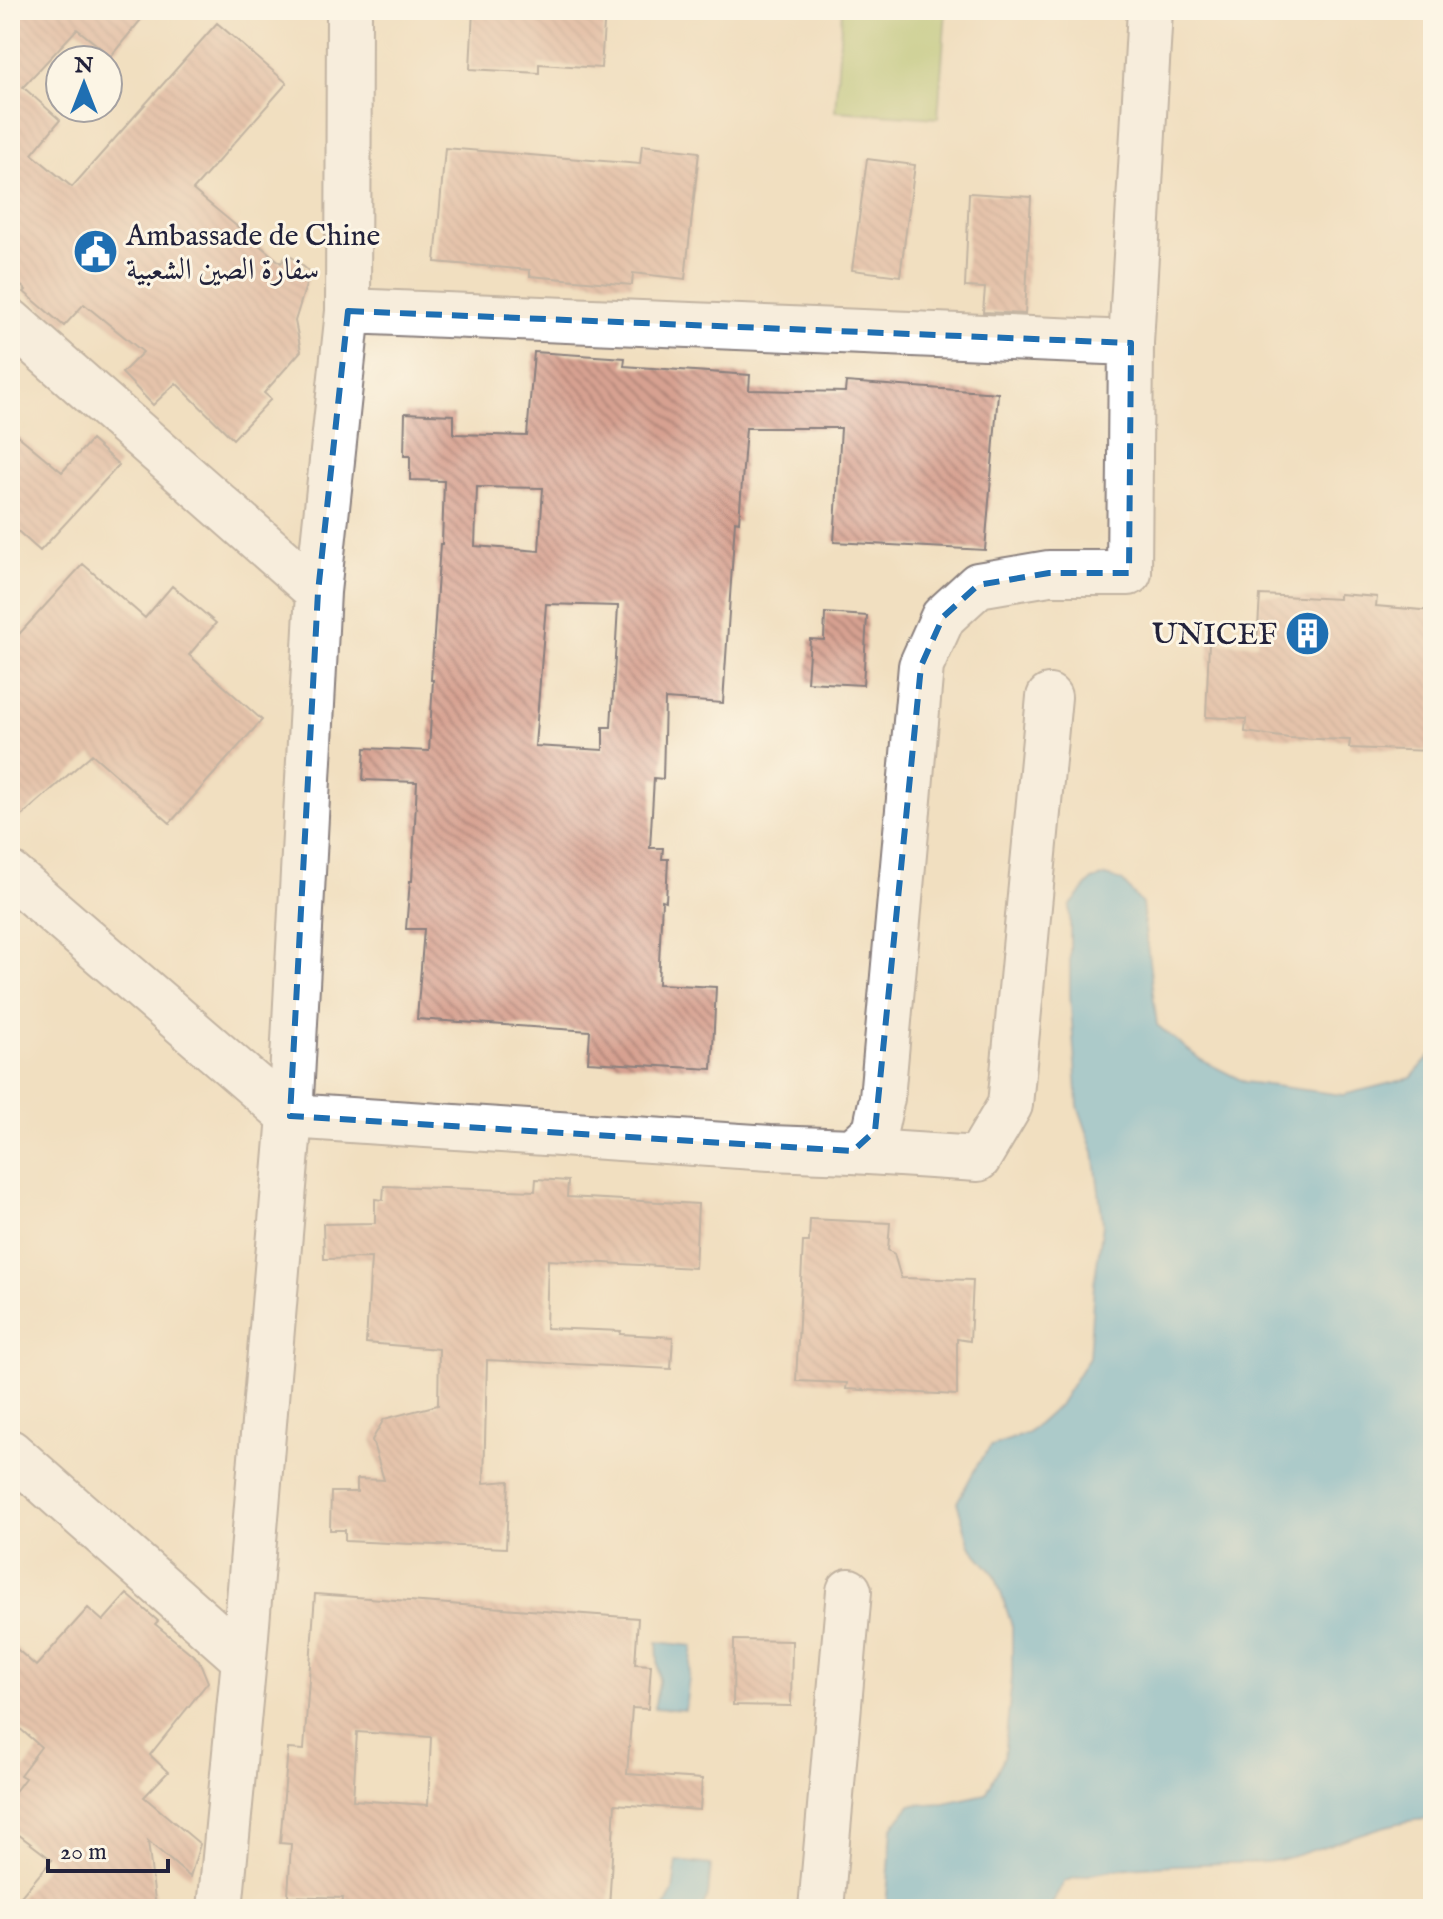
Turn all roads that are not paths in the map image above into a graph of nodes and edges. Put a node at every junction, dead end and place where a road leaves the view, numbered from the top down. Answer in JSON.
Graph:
{"nodes":[{"id":1,"x":349,"y":10,"type":"edge"},
{"id":2,"x":1150,"y":10,"type":"edge"},
{"id":3,"x":348,"y":311,"type":"junction"},
{"id":4,"x":10,"y":321,"type":"edge"},
{"id":5,"x":1131,"y":343,"type":"junction"},
{"id":6,"x":318,"y":592,"type":"junction"},
{"id":7,"x":1049,"y":697,"type":"dead end"},
{"id":8,"x":10,"y":874,"type":"edge"},
{"id":9,"x":290,"y":1116,"type":"junction"},
{"id":10,"x":853,"y":1151,"type":"junction"},
{"id":11,"x":10,"y":1452,"type":"edge"},
{"id":12,"x":849,"y":1591,"type":"dead end"},
{"id":13,"x":244,"y":1659,"type":"junction"},
{"id":14,"x":220,"y":1909,"type":"edge"},
{"id":15,"x":821,"y":1909,"type":"edge"}],
"edges":[{"from":1,"to":3,"type":"street"},
{"from":2,"to":5,"type":"street"},
{"from":3,"to":5,"type":"street"},
{"from":3,"to":6,"type":"street"},
{"from":4,"to":6,"type":"street"},
{"from":5,"to":10,"type":"street"},
{"from":6,"to":9,"type":"street"},
{"from":7,"to":10,"type":"street"},
{"from":8,"to":9,"type":"street"},
{"from":9,"to":10,"type":"street"},
{"from":9,"to":13,"type":"street"},
{"from":11,"to":13,"type":"street"},
{"from":12,"to":15,"type":"street"},
{"from":13,"to":14,"type":"street"}]}
